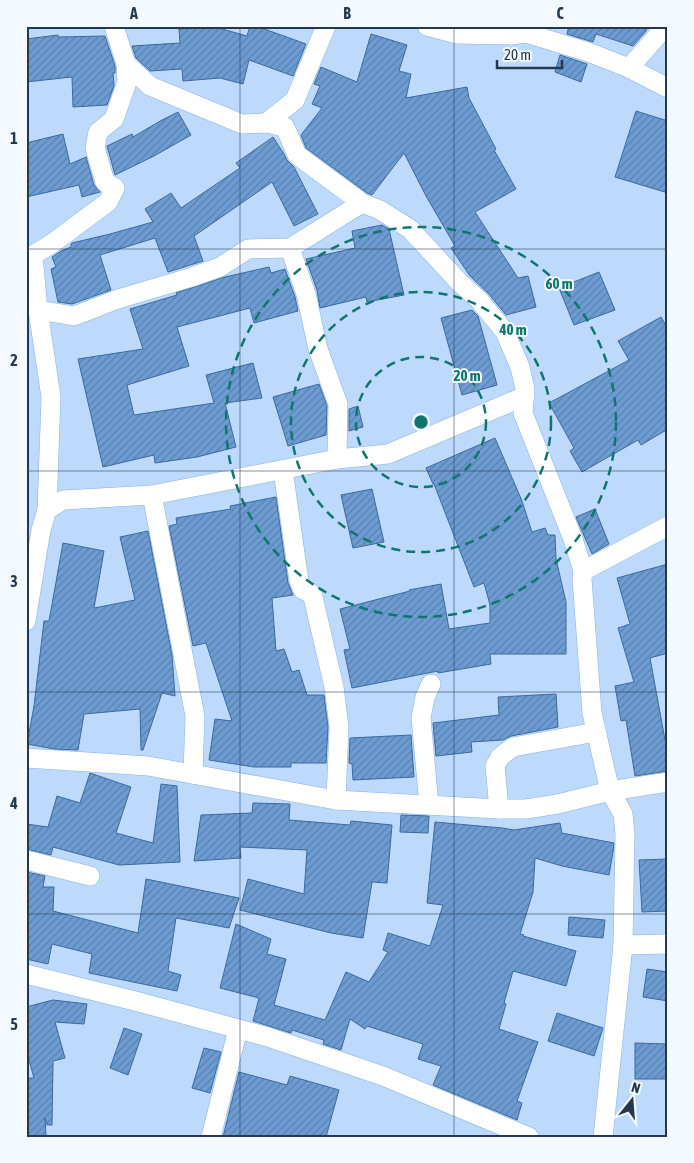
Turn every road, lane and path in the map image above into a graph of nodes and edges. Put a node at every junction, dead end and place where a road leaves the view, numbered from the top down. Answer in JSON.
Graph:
{"nodes":[{"id":1,"x":114,"y":26,"type":"edge"},
{"id":2,"x":326,"y":26,"type":"edge"},
{"id":3,"x":427,"y":26,"type":"edge"},
{"id":4,"x":666,"y":26,"type":"edge"},
{"id":5,"x":527,"y":30,"type":"edge"},
{"id":6,"x":126,"y":64,"type":"junction"},
{"id":7,"x":629,"y":68,"type":"junction"},
{"id":8,"x":668,"y":88,"type":"edge"},
{"id":9,"x":266,"y":123,"type":"junction"},
{"id":10,"x":362,"y":203,"type":"junction"},
{"id":11,"x":290,"y":248,"type":"junction"},
{"id":12,"x":30,"y":256,"type":"edge"},
{"id":13,"x":38,"y":310,"type":"junction"},
{"id":14,"x":525,"y":396,"type":"junction"},
{"id":15,"x":337,"y":459,"type":"junction"},
{"id":16,"x":283,"y":470,"type":"junction"},
{"id":17,"x":152,"y":495,"type":"junction"},
{"id":18,"x":47,"y":510,"type":"junction"},
{"id":19,"x":668,"y":526,"type":"edge"},
{"id":20,"x":31,"y":562,"type":"edge"},
{"id":21,"x":583,"y":571,"type":"junction"},
{"id":22,"x":26,"y":621,"type":"edge"},
{"id":23,"x":430,"y":684,"type":"dead end"},
{"id":24,"x":596,"y":732,"type":"junction"},
{"id":25,"x":26,"y":758,"type":"edge"},
{"id":26,"x":193,"y":774,"type":"junction"},
{"id":27,"x":668,"y":782,"type":"edge"},
{"id":28,"x":610,"y":791,"type":"junction"},
{"id":29,"x":336,"y":800,"type":"junction"},
{"id":30,"x":429,"y":805,"type":"junction"},
{"id":31,"x":499,"y":809,"type":"junction"},
{"id":32,"x":26,"y":860,"type":"edge"},
{"id":33,"x":90,"y":876,"type":"dead end"},
{"id":34,"x":668,"y":944,"type":"edge"},
{"id":35,"x":623,"y":945,"type":"junction"},
{"id":36,"x":26,"y":974,"type":"edge"},
{"id":37,"x":238,"y":1029,"type":"junction"},
{"id":38,"x":211,"y":1137,"type":"edge"},
{"id":39,"x":529,"y":1137,"type":"edge"},
{"id":40,"x":603,"y":1137,"type":"edge"}],
"edges":[{"from":1,"to":6,"type":"street"},
{"from":2,"to":9,"type":"street"},
{"from":3,"to":5,"type":"street"},
{"from":4,"to":7,"type":"street"},
{"from":5,"to":7,"type":"street"},
{"from":6,"to":9,"type":"street"},
{"from":6,"to":12,"type":"street"},
{"from":7,"to":8,"type":"street"},
{"from":9,"to":10,"type":"street"},
{"from":10,"to":11,"type":"street"},
{"from":10,"to":14,"type":"street"},
{"from":11,"to":13,"type":"street"},
{"from":11,"to":15,"type":"street"},
{"from":12,"to":13,"type":"street"},
{"from":13,"to":18,"type":"street"},
{"from":14,"to":15,"type":"street"},
{"from":14,"to":21,"type":"street"},
{"from":15,"to":16,"type":"street"},
{"from":16,"to":17,"type":"street"},
{"from":16,"to":29,"type":"street"},
{"from":17,"to":18,"type":"street"},
{"from":17,"to":26,"type":"street"},
{"from":18,"to":20,"type":"street"},
{"from":19,"to":21,"type":"street"},
{"from":20,"to":22,"type":"street"},
{"from":21,"to":24,"type":"street"},
{"from":23,"to":30,"type":"street"},
{"from":24,"to":28,"type":"street"},
{"from":24,"to":31,"type":"street"},
{"from":25,"to":26,"type":"street"},
{"from":26,"to":29,"type":"street"},
{"from":27,"to":28,"type":"street"},
{"from":28,"to":31,"type":"street"},
{"from":28,"to":35,"type":"street"},
{"from":29,"to":30,"type":"street"},
{"from":30,"to":31,"type":"street"},
{"from":32,"to":33,"type":"street"},
{"from":34,"to":35,"type":"street"},
{"from":35,"to":40,"type":"street"},
{"from":36,"to":37,"type":"street"},
{"from":37,"to":38,"type":"street"},
{"from":37,"to":39,"type":"street"}]}
